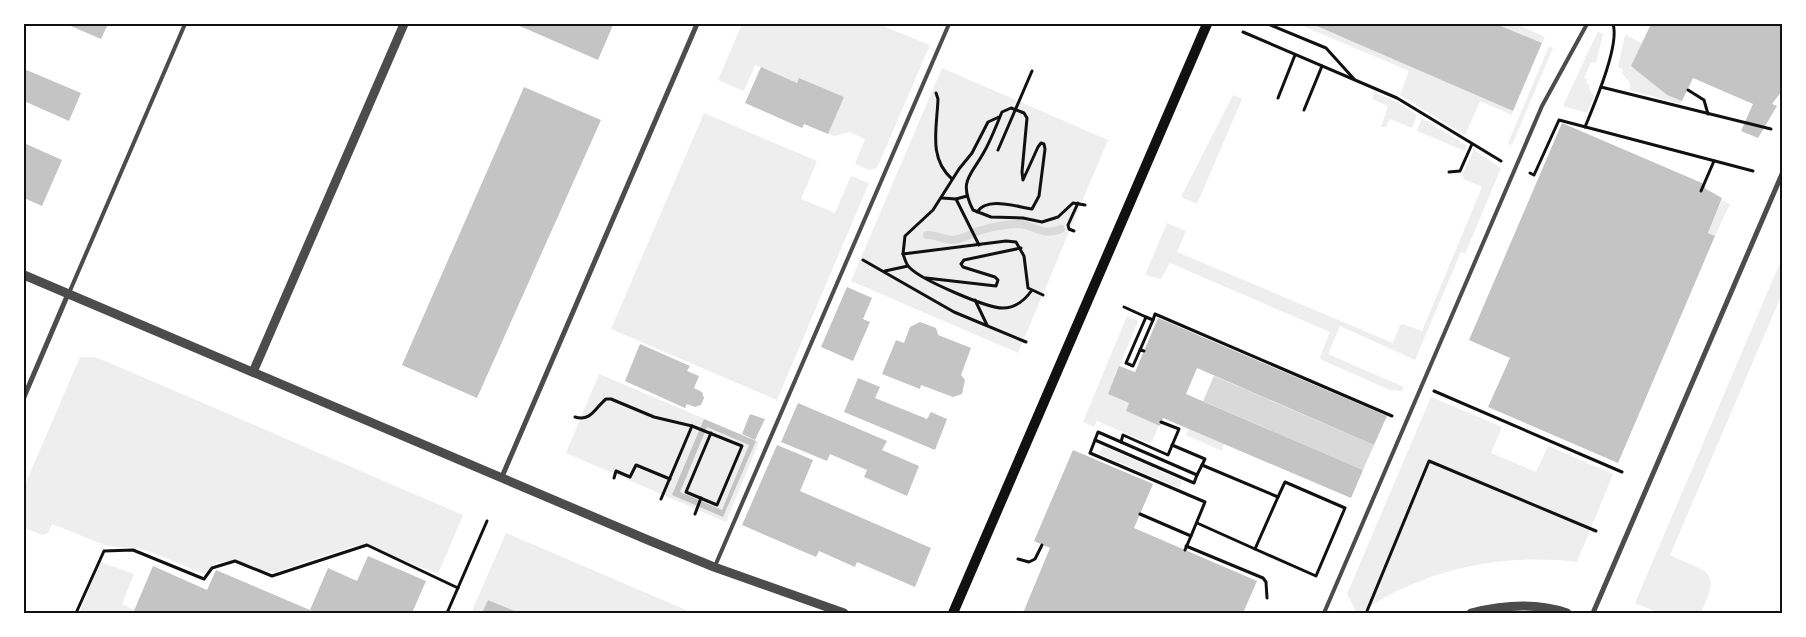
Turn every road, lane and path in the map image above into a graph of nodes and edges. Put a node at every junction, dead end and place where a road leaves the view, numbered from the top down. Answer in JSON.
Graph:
{"nodes":[{"id":1,"x":185,"y":24,"type":"edge"},
{"id":2,"x":404,"y":24,"type":"edge"},
{"id":3,"x":697,"y":24,"type":"edge"},
{"id":4,"x":949,"y":24,"type":"edge"},
{"id":5,"x":1206,"y":24,"type":"edge"},
{"id":6,"x":1268,"y":24,"type":"edge"},
{"id":7,"x":1587,"y":24,"type":"edge"},
{"id":8,"x":1614,"y":24,"type":"edge"},
{"id":9,"x":1243,"y":32,"type":"dead end"},
{"id":10,"x":1295,"y":54,"type":"junction"},
{"id":11,"x":1322,"y":66,"type":"junction"},
{"id":12,"x":1032,"y":71,"type":"dead end"},
{"id":13,"x":925,"y":79,"type":"junction"},
{"id":14,"x":1356,"y":80,"type":"junction"},
{"id":15,"x":1601,"y":87,"type":"junction"},
{"id":16,"x":1688,"y":90,"type":"dead end"},
{"id":17,"x":1278,"y":98,"type":"dead end"},
{"id":18,"x":1016,"y":109,"type":"junction"},
{"id":19,"x":1304,"y":110,"type":"dead end"},
{"id":20,"x":1708,"y":114,"type":"junction"},
{"id":21,"x":1000,"y":117,"type":"junction"},
{"id":22,"x":1559,"y":120,"type":"dead end"},
{"id":23,"x":1585,"y":127,"type":"junction"},
{"id":24,"x":1771,"y":130,"type":"dead end"},
{"id":25,"x":1472,"y":144,"type":"junction"},
{"id":26,"x":998,"y":150,"type":"dead end"},
{"id":27,"x":1714,"y":161,"type":"junction"},
{"id":28,"x":1504,"y":163,"type":"dead end"},
{"id":29,"x":1753,"y":171,"type":"dead end"},
{"id":30,"x":1449,"y":172,"type":"dead end"},
{"id":31,"x":1782,"y":174,"type":"edge"},
{"id":32,"x":952,"y":179,"type":"junction"},
{"id":33,"x":1701,"y":191,"type":"dead end"},
{"id":34,"x":967,"y":196,"type":"junction"},
{"id":35,"x":942,"y":198,"type":"junction"},
{"id":36,"x":956,"y":200,"type":"junction"},
{"id":37,"x":1078,"y":203,"type":"junction"},
{"id":38,"x":1085,"y":206,"type":"dead end"},
{"id":39,"x":977,"y":212,"type":"junction"},
{"id":40,"x":1074,"y":231,"type":"dead end"},
{"id":41,"x":978,"y":244,"type":"junction"},
{"id":42,"x":1021,"y":248,"type":"junction"},
{"id":43,"x":849,"y":254,"type":"junction"},
{"id":44,"x":903,"y":254,"type":"junction"},
{"id":45,"x":908,"y":266,"type":"junction"},
{"id":46,"x":885,"y":271,"type":"junction"},
{"id":47,"x":24,"y":276,"type":"edge"},
{"id":48,"x":922,"y":277,"type":"junction"},
{"id":49,"x":1032,"y":290,"type":"junction"},
{"id":50,"x":68,"y":294,"type":"junction"},
{"id":51,"x":1043,"y":295,"type":"dead end"},
{"id":52,"x":976,"y":300,"type":"junction"},
{"id":53,"x":1124,"y":307,"type":"dead end"},
{"id":54,"x":1146,"y":316,"type":"junction"},
{"id":55,"x":1153,"y":320,"type":"junction"},
{"id":56,"x":987,"y":326,"type":"junction"},
{"id":57,"x":1026,"y":342,"type":"dead end"},
{"id":58,"x":253,"y":372,"type":"junction"},
{"id":59,"x":1421,"y":386,"type":"junction"},
{"id":60,"x":24,"y":397,"type":"edge"},
{"id":61,"x":575,"y":416,"type":"dead end"},
{"id":62,"x":1406,"y":421,"type":"junction"},
{"id":63,"x":1161,"y":422,"type":"dead end"},
{"id":64,"x":692,"y":426,"type":"junction"},
{"id":65,"x":710,"y":434,"type":"junction"},
{"id":66,"x":1095,"y":440,"type":"junction"},
{"id":67,"x":1120,"y":442,"type":"junction"},
{"id":68,"x":1172,"y":445,"type":"junction"},
{"id":69,"x":1202,"y":465,"type":"junction"},
{"id":70,"x":1622,"y":472,"type":"dead end"},
{"id":71,"x":1197,"y":475,"type":"junction"},
{"id":72,"x":614,"y":478,"type":"dead end"},
{"id":73,"x":501,"y":479,"type":"junction"},
{"id":74,"x":670,"y":479,"type":"junction"},
{"id":75,"x":1278,"y":497,"type":"junction"},
{"id":76,"x":701,"y":498,"type":"junction"},
{"id":77,"x":661,"y":499,"type":"dead end"},
{"id":78,"x":1345,"y":508,"type":"junction"},
{"id":79,"x":1350,"y":508,"type":"dead end"},
{"id":80,"x":695,"y":514,"type":"dead end"},
{"id":81,"x":1140,"y":514,"type":"dead end"},
{"id":82,"x":487,"y":521,"type":"dead end"},
{"id":83,"x":1196,"y":523,"type":"junction"},
{"id":84,"x":1596,"y":531,"type":"dead end"},
{"id":85,"x":1191,"y":536,"type":"junction"},
{"id":86,"x":1042,"y":545,"type":"dead end"},
{"id":87,"x":1255,"y":549,"type":"junction"},
{"id":88,"x":1018,"y":559,"type":"dead end"},
{"id":89,"x":714,"y":567,"type":"junction"},
{"id":90,"x":458,"y":588,"type":"junction"},
{"id":91,"x":1267,"y":598,"type":"dead end"},
{"id":92,"x":1367,"y":611,"type":"dead end"},
{"id":93,"x":76,"y":613,"type":"edge"},
{"id":94,"x":447,"y":613,"type":"edge"},
{"id":95,"x":844,"y":613,"type":"edge"},
{"id":96,"x":953,"y":613,"type":"edge"},
{"id":97,"x":1324,"y":613,"type":"edge"},
{"id":98,"x":1471,"y":613,"type":"edge"},
{"id":99,"x":1567,"y":613,"type":"edge"},
{"id":100,"x":1593,"y":613,"type":"edge"}],
"edges":[{"from":1,"to":50,"type":"lane"},
{"from":2,"to":58,"type":"street"},
{"from":3,"to":73,"type":"street"},
{"from":4,"to":13,"type":"lane"},
{"from":5,"to":96,"type":"main road"},
{"from":6,"to":14,"type":"path"},
{"from":7,"to":59,"type":"lane"},
{"from":8,"to":15,"type":"path"},
{"from":9,"to":10,"type":"path"},
{"from":10,"to":11,"type":"path"},
{"from":10,"to":17,"type":"path"},
{"from":11,"to":14,"type":"path"},
{"from":11,"to":19,"type":"path"},
{"from":12,"to":18,"type":"path"},
{"from":13,"to":32,"type":"path"},
{"from":13,"to":43,"type":"lane"},
{"from":14,"to":25,"type":"path"},
{"from":15,"to":20,"type":"path"},
{"from":15,"to":23,"type":"path"},
{"from":16,"to":20,"type":"path"},
{"from":18,"to":21,"type":"path"},
{"from":18,"to":26,"type":"path"},
{"from":18,"to":39,"type":"path"},
{"from":20,"to":24,"type":"path"},
{"from":21,"to":32,"type":"path"},
{"from":21,"to":34,"type":"path"},
{"from":22,"to":23,"type":"path"},
{"from":23,"to":27,"type":"path"},
{"from":25,"to":28,"type":"path"},
{"from":25,"to":30,"type":"path"},
{"from":27,"to":29,"type":"path"},
{"from":27,"to":33,"type":"path"},
{"from":31,"to":100,"type":"street"},
{"from":32,"to":35,"type":"path"},
{"from":34,"to":36,"type":"path"},
{"from":34,"to":39,"type":"path"},
{"from":35,"to":36,"type":"path"},
{"from":35,"to":44,"type":"path"},
{"from":36,"to":41,"type":"path"},
{"from":37,"to":38,"type":"path"},
{"from":37,"to":39,"type":"path"},
{"from":37,"to":40,"type":"path"},
{"from":41,"to":42,"type":"path"},
{"from":41,"to":44,"type":"path"},
{"from":42,"to":48,"type":"path"},
{"from":42,"to":49,"type":"path"},
{"from":43,"to":46,"type":"path"},
{"from":43,"to":89,"type":"lane"},
{"from":44,"to":45,"type":"path"},
{"from":45,"to":46,"type":"path"},
{"from":45,"to":48,"type":"path"},
{"from":46,"to":56,"type":"path"},
{"from":47,"to":50,"type":"street"},
{"from":48,"to":52,"type":"path"},
{"from":49,"to":51,"type":"path"},
{"from":49,"to":52,"type":"path"},
{"from":50,"to":58,"type":"street"},
{"from":50,"to":60,"type":"street"},
{"from":52,"to":56,"type":"path"},
{"from":53,"to":54,"type":"path"},
{"from":54,"to":55,"type":"path"},
{"from":54,"to":55,"type":"path"},
{"from":55,"to":62,"type":"path"},
{"from":56,"to":57,"type":"path"},
{"from":58,"to":73,"type":"street"},
{"from":59,"to":62,"type":"lane"},
{"from":59,"to":70,"type":"path"},
{"from":61,"to":64,"type":"path"},
{"from":62,"to":97,"type":"lane"},
{"from":63,"to":68,"type":"path"},
{"from":64,"to":65,"type":"path"},
{"from":64,"to":74,"type":"path"},
{"from":65,"to":76,"type":"path"},
{"from":65,"to":76,"type":"path"},
{"from":66,"to":67,"type":"path"},
{"from":66,"to":71,"type":"path"},
{"from":66,"to":83,"type":"path"},
{"from":67,"to":68,"type":"path"},
{"from":67,"to":71,"type":"path"},
{"from":68,"to":69,"type":"path"},
{"from":69,"to":71,"type":"path"},
{"from":69,"to":75,"type":"path"},
{"from":72,"to":74,"type":"path"},
{"from":73,"to":89,"type":"street"},
{"from":74,"to":77,"type":"path"},
{"from":75,"to":78,"type":"path"},
{"from":75,"to":87,"type":"path"},
{"from":76,"to":80,"type":"path"},
{"from":78,"to":79,"type":"path"},
{"from":78,"to":87,"type":"path"},
{"from":81,"to":85,"type":"path"},
{"from":82,"to":90,"type":"path"},
{"from":83,"to":85,"type":"path"},
{"from":83,"to":87,"type":"path"},
{"from":84,"to":92,"type":"path"},
{"from":85,"to":91,"type":"path"},
{"from":86,"to":88,"type":"path"},
{"from":89,"to":95,"type":"street"},
{"from":90,"to":93,"type":"path"},
{"from":90,"to":94,"type":"path"},
{"from":98,"to":99,"type":"street"}]}
